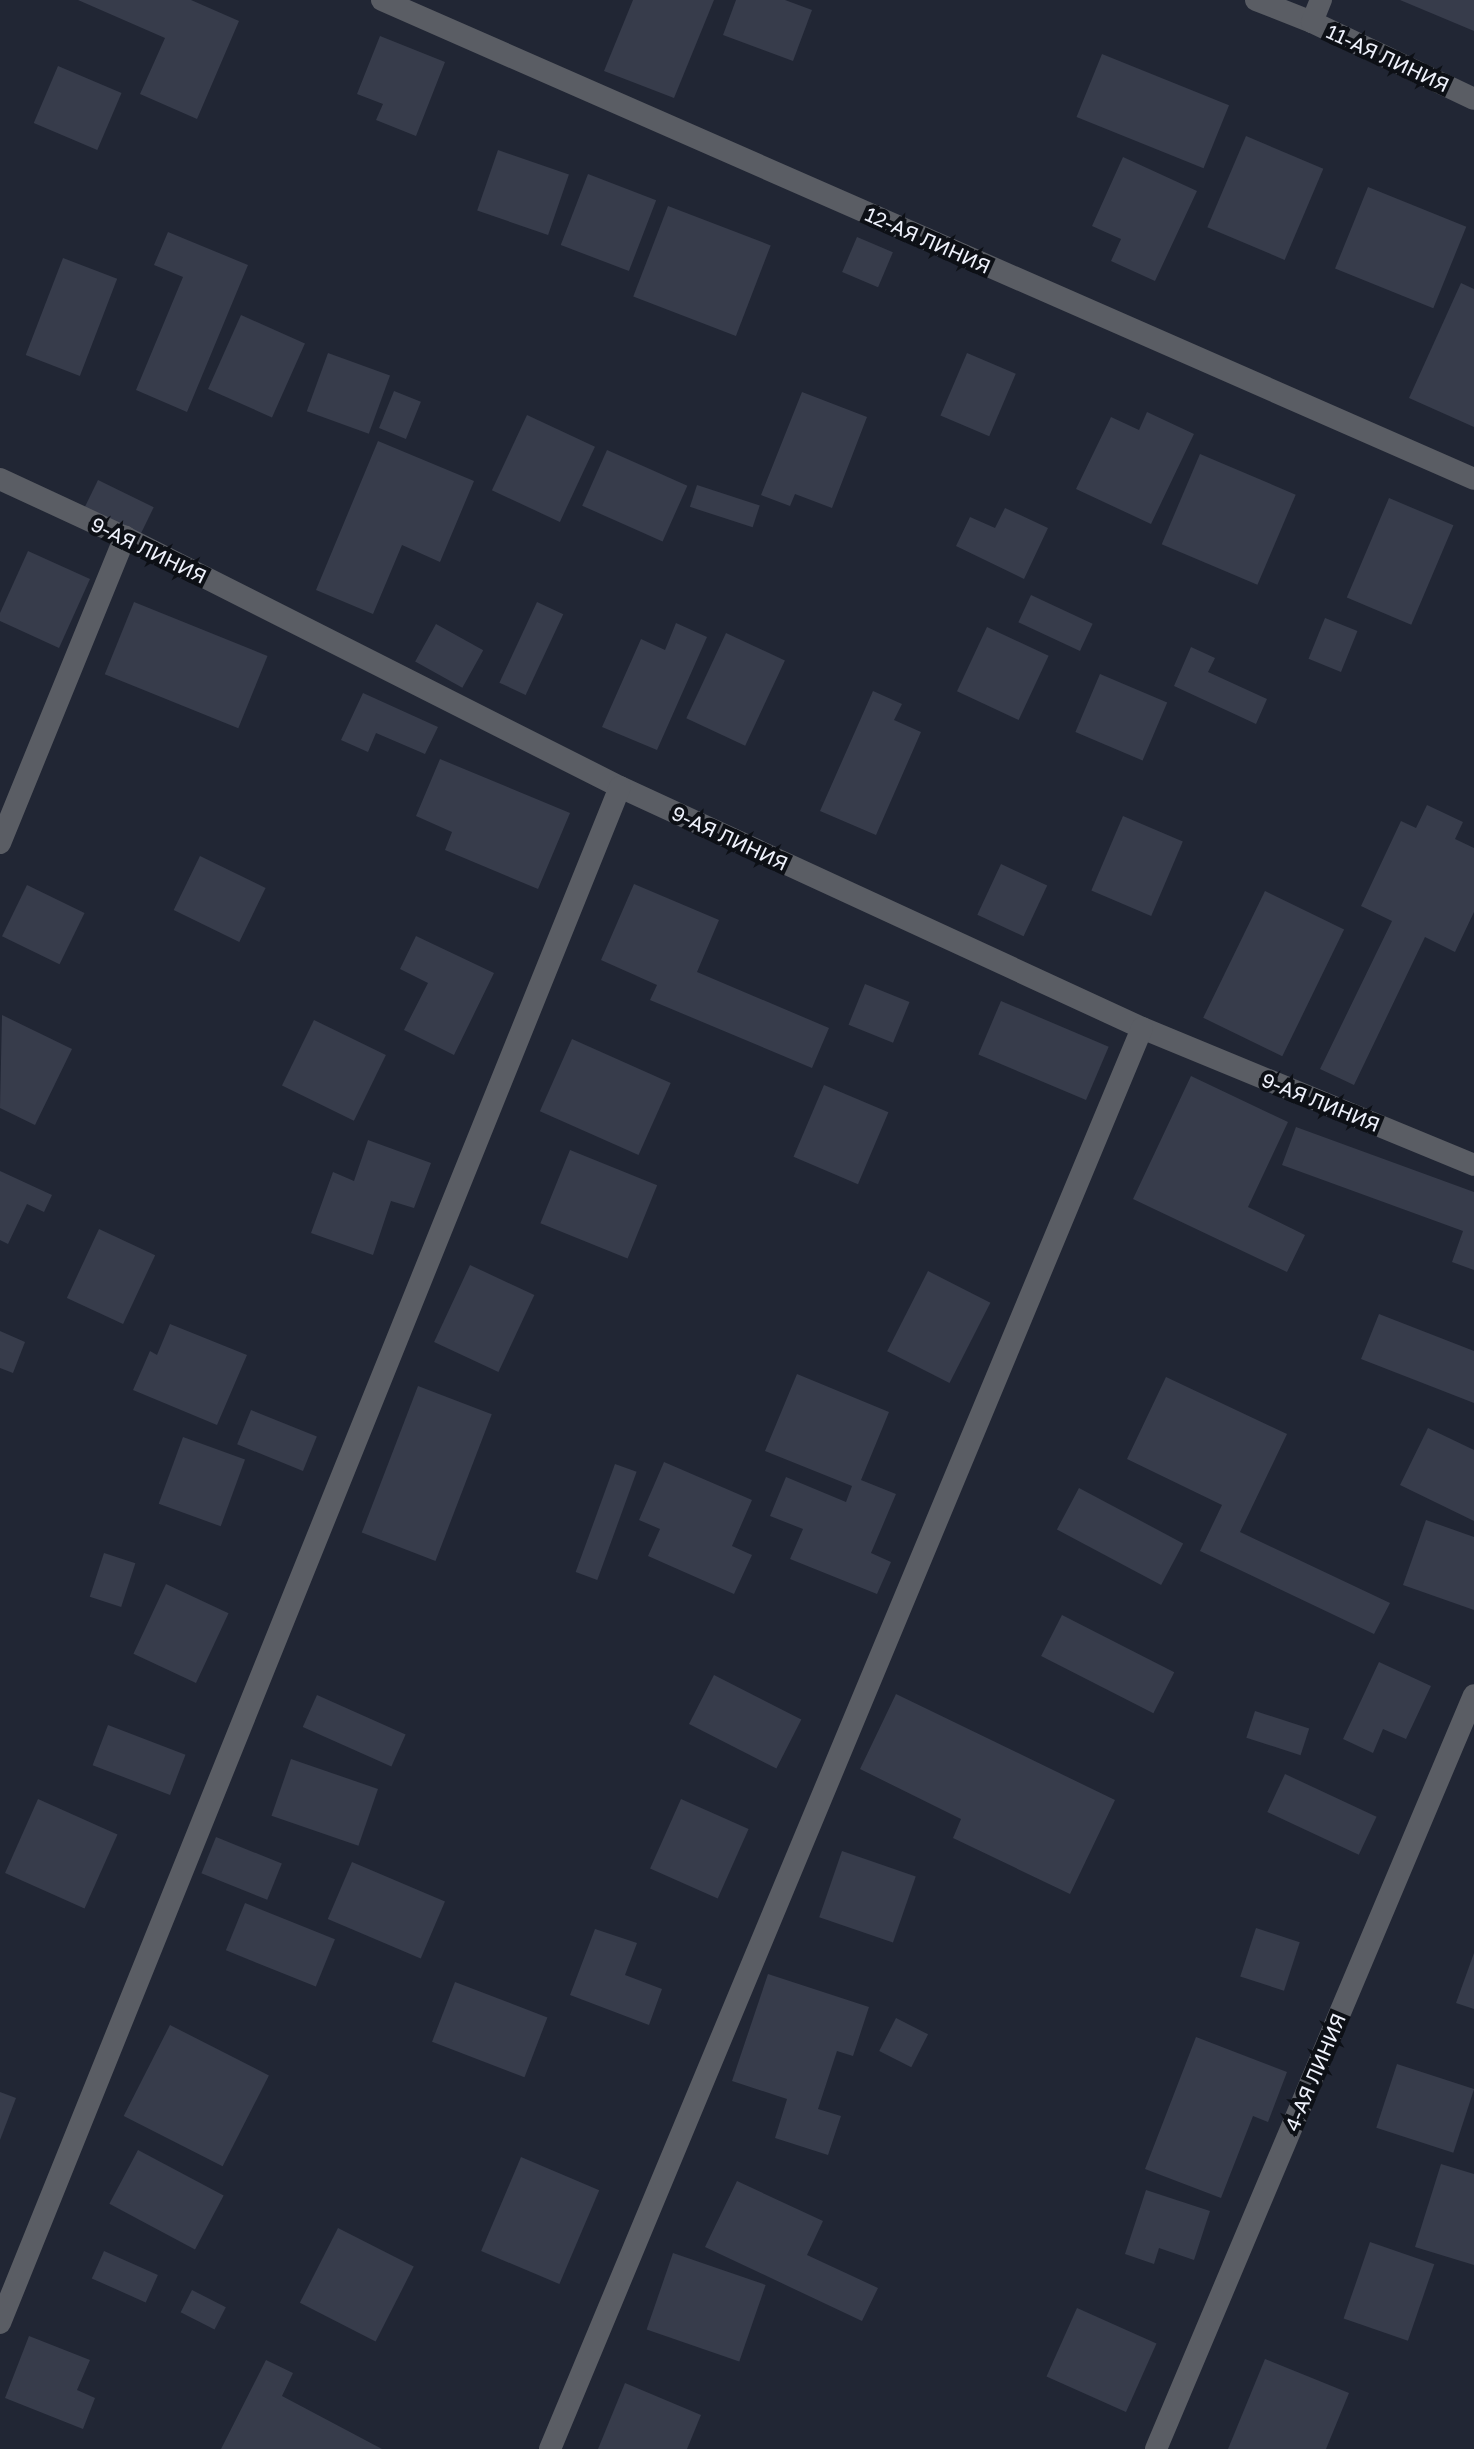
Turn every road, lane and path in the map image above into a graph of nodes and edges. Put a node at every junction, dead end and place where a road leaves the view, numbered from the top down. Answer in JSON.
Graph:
{"nodes":[{"id":1,"x":382,"y":0,"type":"edge"},
{"id":2,"x":1256,"y":0,"type":"edge"},
{"id":3,"x":1321,"y":0,"type":"edge"},
{"id":4,"x":1312,"y":22,"type":"junction"},
{"id":5,"x":1474,"y":99,"type":"edge"},
{"id":6,"x":0,"y":479,"type":"edge"},
{"id":7,"x":1474,"y":479,"type":"edge"},
{"id":8,"x":125,"y":537,"type":"junction"},
{"id":9,"x":620,"y":787,"type":"junction"},
{"id":10,"x":0,"y":843,"type":"edge"},
{"id":11,"x":1142,"y":1028,"type":"junction"},
{"id":12,"x":1474,"y":1165,"type":"edge"},
{"id":13,"x":1474,"y":1695,"type":"edge"},
{"id":14,"x":0,"y":2323,"type":"edge"},
{"id":15,"x":550,"y":2449,"type":"edge"},
{"id":16,"x":1156,"y":2449,"type":"edge"}],
"edges":[{"from":1,"to":7,"type":"street","name":"12-АЯ ЛИНИЯ"},
{"from":2,"to":4,"type":"street","name":"11-АЯ ЛИНИЯ"},
{"from":3,"to":4,"type":"street"},
{"from":4,"to":5,"type":"street","name":"11-АЯ ЛИНИЯ"},
{"from":6,"to":8,"type":"street","name":"9-АЯ ЛИНИЯ"},
{"from":8,"to":9,"type":"street","name":"9-АЯ ЛИНИЯ"},
{"from":8,"to":10,"type":"street"},
{"from":9,"to":11,"type":"street","name":"9-АЯ ЛИНИЯ"},
{"from":9,"to":14,"type":"street"},
{"from":11,"to":12,"type":"street","name":"9-АЯ ЛИНИЯ"},
{"from":11,"to":15,"type":"street"},
{"from":13,"to":16,"type":"street","name":"4-АЯ ЛИНИЯ"}]}
